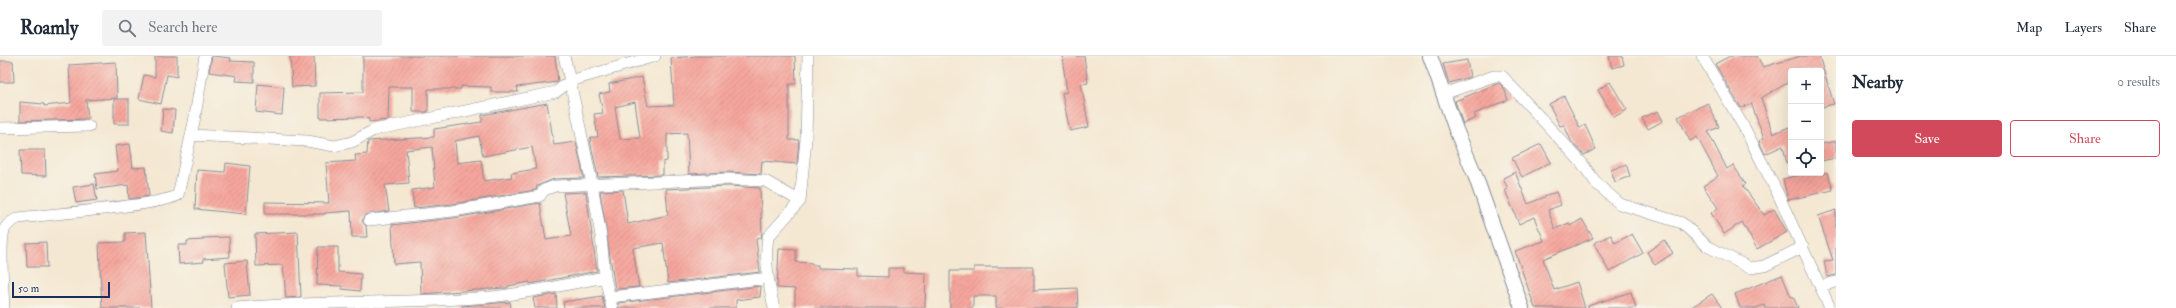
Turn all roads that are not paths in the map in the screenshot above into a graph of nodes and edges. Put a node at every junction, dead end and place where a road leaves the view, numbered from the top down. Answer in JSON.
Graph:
{"nodes":[{"id":1,"x":205,"y":56,"type":"edge"},
{"id":2,"x":564,"y":56,"type":"edge"},
{"id":3,"x":655,"y":56,"type":"edge"},
{"id":4,"x":808,"y":56,"type":"edge"},
{"id":5,"x":1430,"y":56,"type":"edge"},
{"id":6,"x":1702,"y":56,"type":"edge"},
{"id":7,"x":570,"y":81,"type":"junction"},
{"id":8,"x":1443,"y":94,"type":"junction"},
{"id":9,"x":89,"y":126,"type":"dead end"},
{"id":10,"x":0,"y":128,"type":"edge"},
{"id":11,"x":192,"y":135,"type":"junction"},
{"id":12,"x":592,"y":184,"type":"junction"},
{"id":13,"x":800,"y":201,"type":"junction"},
{"id":14,"x":370,"y":220,"type":"dead end"},
{"id":15,"x":2,"y":229,"type":"edge"},
{"id":16,"x":1802,"y":247,"type":"junction"},
{"id":17,"x":604,"y":277,"type":"junction"},
{"id":18,"x":768,"y":278,"type":"junction"},
{"id":19,"x":1836,"y":282,"type":"edge"},
{"id":20,"x":1820,"y":286,"type":"junction"},
{"id":21,"x":612,"y":303,"type":"edge"},
{"id":22,"x":4,"y":308,"type":"edge"},
{"id":23,"x":237,"y":308,"type":"edge"},
{"id":24,"x":774,"y":308,"type":"edge"},
{"id":25,"x":1522,"y":308,"type":"edge"},
{"id":26,"x":1830,"y":308,"type":"edge"}],
"edges":[{"from":1,"to":11,"type":"street"},
{"from":2,"to":7,"type":"street"},
{"from":3,"to":7,"type":"street"},
{"from":4,"to":13,"type":"street"},
{"from":5,"to":8,"type":"street"},
{"from":6,"to":16,"type":"street"},
{"from":7,"to":11,"type":"street"},
{"from":7,"to":12,"type":"street"},
{"from":8,"to":16,"type":"street"},
{"from":8,"to":25,"type":"street"},
{"from":9,"to":10,"type":"street"},
{"from":11,"to":15,"type":"street"},
{"from":12,"to":13,"type":"street"},
{"from":12,"to":14,"type":"street"},
{"from":12,"to":17,"type":"street"},
{"from":13,"to":18,"type":"street"},
{"from":15,"to":22,"type":"street"},
{"from":16,"to":20,"type":"street"},
{"from":17,"to":21,"type":"street"},
{"from":17,"to":23,"type":"street"},
{"from":18,"to":21,"type":"street"},
{"from":18,"to":24,"type":"street"},
{"from":19,"to":20,"type":"street"},
{"from":20,"to":26,"type":"street"}]}
